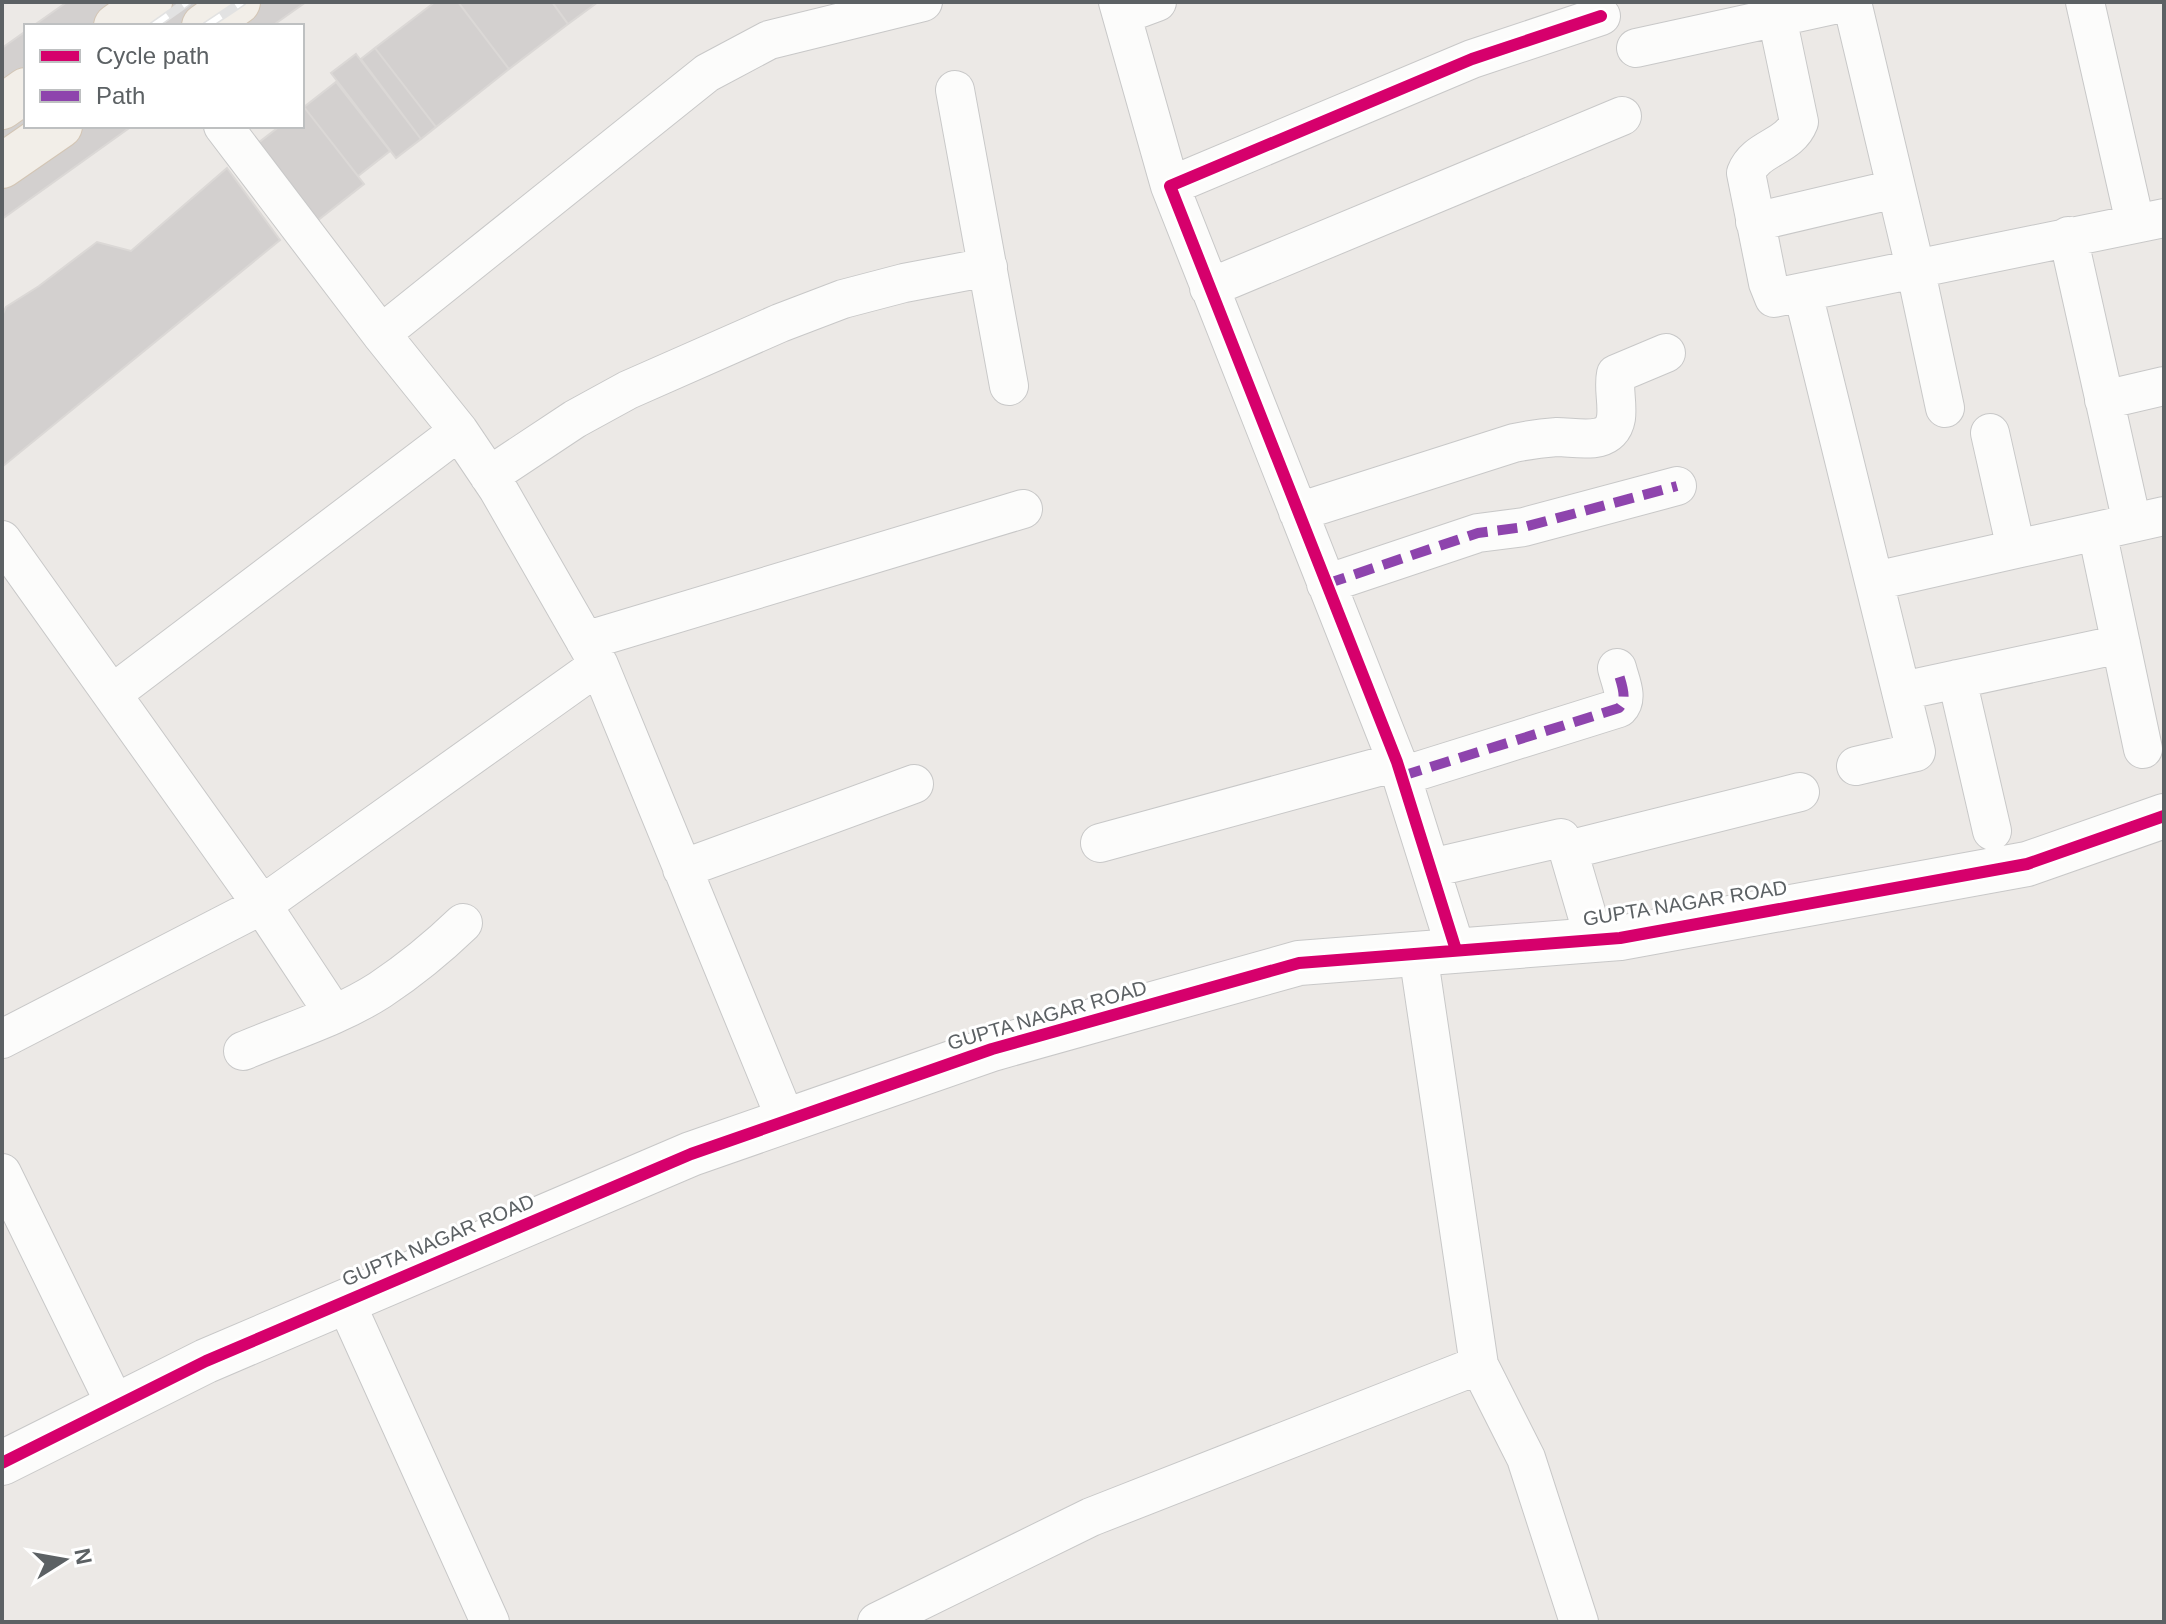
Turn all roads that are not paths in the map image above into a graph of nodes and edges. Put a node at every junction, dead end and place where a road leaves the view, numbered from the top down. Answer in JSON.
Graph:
{"nodes":[{"id":1,"x":150,"y":2,"type":"edge"},
{"id":2,"x":238,"y":2,"type":"edge"},
{"id":3,"x":923,"y":2,"type":"edge"},
{"id":4,"x":1849,"y":2,"type":"edge"},
{"id":5,"x":2090,"y":3,"type":"edge"},
{"id":6,"x":1132,"y":6,"type":"edge"},
{"id":7,"x":1601,"y":16,"type":"dead end"},
{"id":8,"x":1777,"y":17,"type":"junction"},
{"id":9,"x":119,"y":24,"type":"edge"},
{"id":10,"x":207,"y":24,"type":"edge"},
{"id":11,"x":1636,"y":48,"type":"dead end"},
{"id":12,"x":955,"y":90,"type":"dead end"},
{"id":13,"x":24,"y":91,"type":"edge"},
{"id":14,"x":2,"y":107,"type":"edge"},
{"id":15,"x":1622,"y":116,"type":"dead end"},
{"id":16,"x":57,"y":128,"type":"edge"},
{"id":17,"x":225,"y":128,"type":"edge"},
{"id":18,"x":2,"y":166,"type":"edge"},
{"id":19,"x":1170,"y":186,"type":"junction"},
{"id":20,"x":1895,"y":189,"type":"junction"},
{"id":21,"x":2150,"y":221,"type":"edge"},
{"id":22,"x":1755,"y":222,"type":"junction"},
{"id":23,"x":2068,"y":236,"type":"junction"},
{"id":24,"x":988,"y":267,"type":"junction"},
{"id":25,"x":1915,"y":267,"type":"junction"},
{"id":26,"x":1209,"y":288,"type":"junction"},
{"id":27,"x":1803,"y":293,"type":"junction"},
{"id":28,"x":381,"y":334,"type":"junction"},
{"id":29,"x":1666,"y":353,"type":"dead end"},
{"id":30,"x":1009,"y":386,"type":"dead end"},
{"id":31,"x":2164,"y":386,"type":"edge"},
{"id":32,"x":2104,"y":400,"type":"junction"},
{"id":33,"x":1945,"y":408,"type":"dead end"},
{"id":34,"x":459,"y":431,"type":"junction"},
{"id":35,"x":1990,"y":433,"type":"dead end"},
{"id":36,"x":489,"y":476,"type":"junction"},
{"id":37,"x":1677,"y":486,"type":"dead end"},
{"id":38,"x":1023,"y":509,"type":"dead end"},
{"id":39,"x":1298,"y":512,"type":"junction"},
{"id":40,"x":2131,"y":523,"type":"edge"},
{"id":41,"x":2,"y":540,"type":"edge"},
{"id":42,"x":2016,"y":549,"type":"junction"},
{"id":43,"x":1875,"y":581,"type":"junction"},
{"id":44,"x":1326,"y":584,"type":"junction"},
{"id":45,"x":2121,"y":644,"type":"junction"},
{"id":46,"x":592,"y":653,"type":"junction"},
{"id":47,"x":1617,"y":668,"type":"dead end"},
{"id":48,"x":1957,"y":679,"type":"junction"},
{"id":49,"x":2148,"y":690,"type":"edge"},
{"id":50,"x":1902,"y":691,"type":"junction"},
{"id":51,"x":112,"y":694,"type":"junction"},
{"id":52,"x":2143,"y":749,"type":"dead end"},
{"id":53,"x":1856,"y":766,"type":"dead end"},
{"id":54,"x":1400,"y":769,"type":"junction"},
{"id":55,"x":914,"y":784,"type":"dead end"},
{"id":56,"x":1800,"y":792,"type":"dead end"},
{"id":57,"x":2164,"y":816,"type":"edge"},
{"id":58,"x":1992,"y":831,"type":"dead end"},
{"id":59,"x":1100,"y":843,"type":"dead end"},
{"id":60,"x":1568,"y":850,"type":"junction"},
{"id":61,"x":1431,"y":868,"type":"junction"},
{"id":62,"x":682,"y":869,"type":"junction"},
{"id":63,"x":262,"y":905,"type":"junction"},
{"id":64,"x":463,"y":923,"type":"dead end"},
{"id":65,"x":1594,"y":939,"type":"junction"},
{"id":66,"x":1437,"y":952,"type":"junction"},
{"id":67,"x":334,"y":1014,"type":"junction"},
{"id":68,"x":2,"y":1039,"type":"edge"},
{"id":69,"x":243,"y":1051,"type":"dead end"},
{"id":70,"x":786,"y":1120,"type":"junction"},
{"id":71,"x":2,"y":1173,"type":"edge"},
{"id":72,"x":345,"y":1301,"type":"junction"},
{"id":73,"x":1479,"y":1365,"type":"junction"},
{"id":74,"x":116,"y":1406,"type":"junction"},
{"id":75,"x":2,"y":1463,"type":"edge"},
{"id":76,"x":490,"y":1622,"type":"edge"},
{"id":77,"x":877,"y":1622,"type":"edge"},
{"id":78,"x":1579,"y":1622,"type":"edge"}],
"edges":[{"from":1,"to":9,"type":"main road"},
{"from":2,"to":10,"type":"main road"},
{"from":3,"to":28,"type":"street"},
{"from":4,"to":8,"type":"street"},
{"from":4,"to":20,"type":"street"},
{"from":5,"to":21,"type":"street"},
{"from":6,"to":19,"type":"street"},
{"from":7,"to":19,"type":"street"},
{"from":8,"to":11,"type":"street"},
{"from":8,"to":22,"type":"street"},
{"from":12,"to":24,"type":"street"},
{"from":13,"to":14,"type":"main road"},
{"from":15,"to":26,"type":"street"},
{"from":16,"to":18,"type":"main road"},
{"from":17,"to":28,"type":"street"},
{"from":19,"to":26,"type":"street"},
{"from":20,"to":22,"type":"street"},
{"from":20,"to":25,"type":"street"},
{"from":21,"to":23,"type":"street"},
{"from":22,"to":27,"type":"street"},
{"from":23,"to":25,"type":"street"},
{"from":23,"to":32,"type":"street"},
{"from":24,"to":30,"type":"street"},
{"from":24,"to":36,"type":"street"},
{"from":25,"to":27,"type":"street"},
{"from":25,"to":33,"type":"street"},
{"from":26,"to":39,"type":"street"},
{"from":27,"to":43,"type":"street"},
{"from":28,"to":34,"type":"street"},
{"from":29,"to":39,"type":"street"},
{"from":31,"to":32,"type":"street"},
{"from":32,"to":40,"type":"street"},
{"from":34,"to":36,"type":"street"},
{"from":34,"to":51,"type":"street"},
{"from":35,"to":42,"type":"street"},
{"from":36,"to":46,"type":"street"},
{"from":37,"to":44,"type":"street"},
{"from":38,"to":46,"type":"street"},
{"from":39,"to":44,"type":"street"},
{"from":40,"to":42,"type":"street"},
{"from":40,"to":45,"type":"street"},
{"from":41,"to":51,"type":"street"},
{"from":42,"to":43,"type":"street"},
{"from":43,"to":50,"type":"street"},
{"from":44,"to":54,"type":"street"},
{"from":45,"to":48,"type":"street"},
{"from":45,"to":49,"type":"street"},
{"from":46,"to":62,"type":"street"},
{"from":46,"to":63,"type":"street"},
{"from":47,"to":54,"type":"street"},
{"from":48,"to":50,"type":"street"},
{"from":48,"to":58,"type":"street"},
{"from":49,"to":52,"type":"street"},
{"from":50,"to":53,"type":"street"},
{"from":51,"to":63,"type":"street"},
{"from":54,"to":59,"type":"street"},
{"from":54,"to":61,"type":"street"},
{"from":55,"to":62,"type":"street"},
{"from":56,"to":60,"type":"street"},
{"from":57,"to":65,"type":"street","name":"GUPTA NAGAR ROAD"},
{"from":60,"to":61,"type":"street"},
{"from":60,"to":65,"type":"street"},
{"from":61,"to":66,"type":"street"},
{"from":62,"to":70,"type":"street"},
{"from":63,"to":67,"type":"street"},
{"from":63,"to":68,"type":"street"},
{"from":64,"to":67,"type":"street"},
{"from":65,"to":66,"type":"street","name":"GUPTA NAGAR ROAD"},
{"from":66,"to":70,"type":"street","name":"GUPTA NAGAR ROAD"},
{"from":66,"to":73,"type":"street"},
{"from":67,"to":69,"type":"street"},
{"from":70,"to":72,"type":"street","name":"GUPTA NAGAR ROAD"},
{"from":71,"to":74,"type":"street"},
{"from":72,"to":74,"type":"street","name":"GUPTA NAGAR ROAD"},
{"from":72,"to":76,"type":"street"},
{"from":73,"to":77,"type":"street"},
{"from":73,"to":78,"type":"street"},
{"from":74,"to":75,"type":"street","name":"GUPTA NAGAR ROAD"}]}
